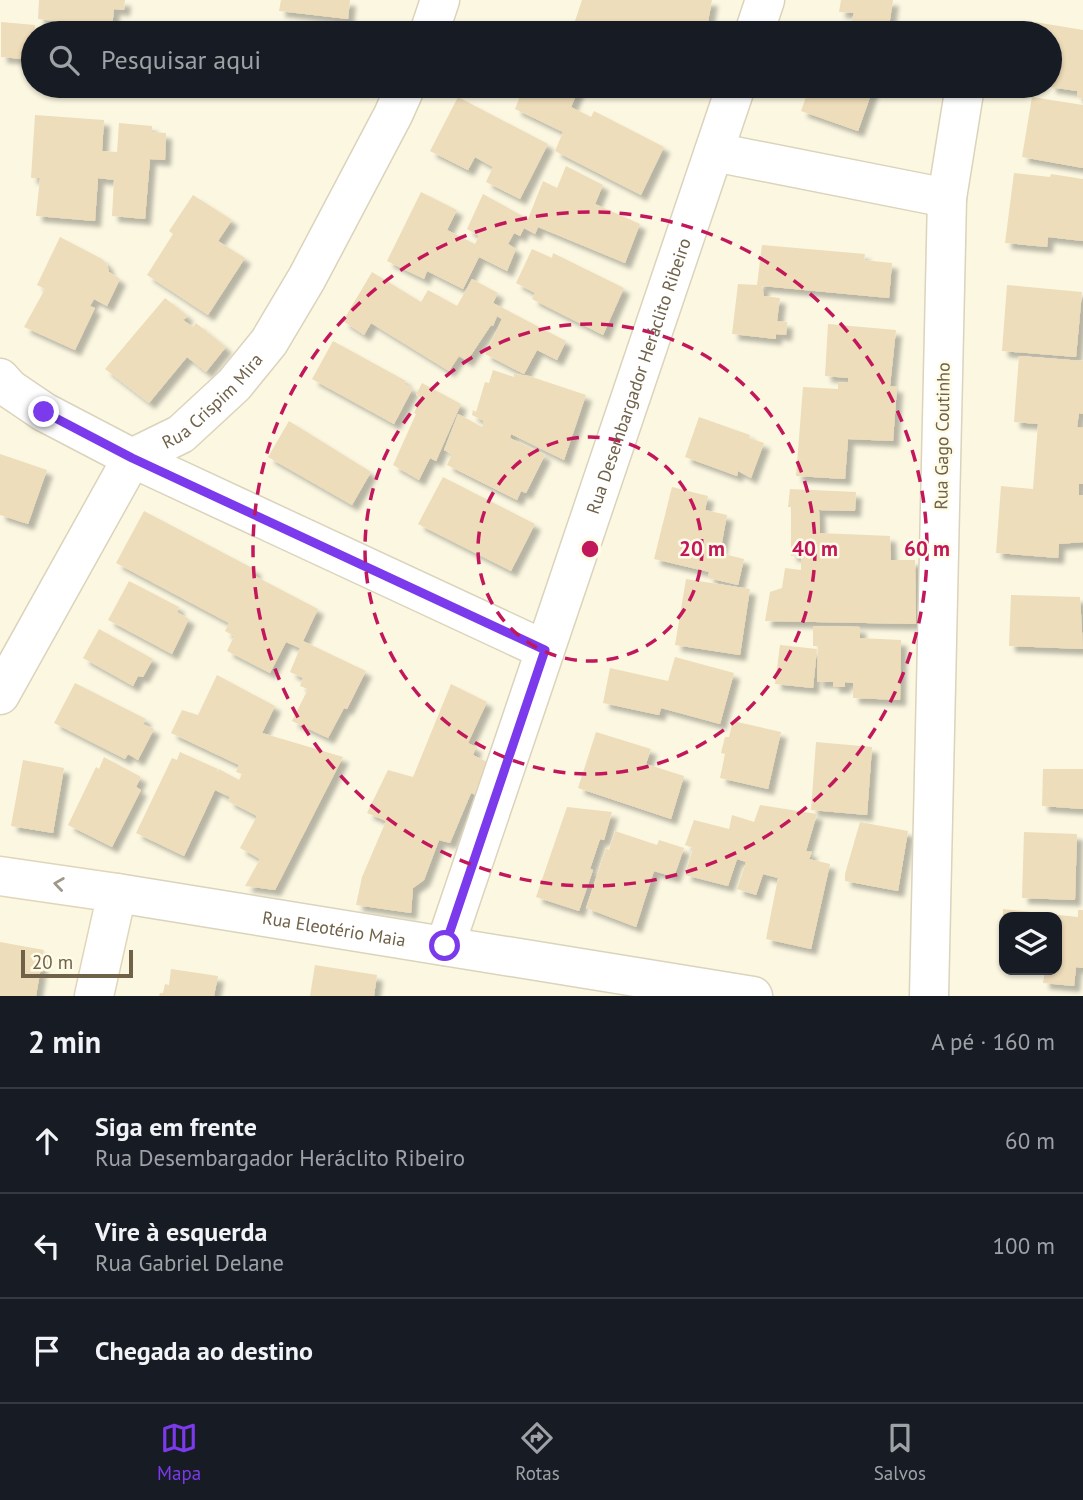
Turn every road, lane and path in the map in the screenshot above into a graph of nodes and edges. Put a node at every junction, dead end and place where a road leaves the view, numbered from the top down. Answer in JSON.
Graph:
{"nodes":[{"id":1,"x":440,"y":0,"type":"edge"},
{"id":2,"x":765,"y":0,"type":"edge"},
{"id":3,"x":433,"y":21,"type":"edge"},
{"id":4,"x":758,"y":21,"type":"edge"},
{"id":5,"x":401,"y":98,"type":"edge"},
{"id":6,"x":732,"y":98,"type":"edge"},
{"id":7,"x":963,"y":98,"type":"edge"},
{"id":8,"x":714,"y":152,"type":"junction"},
{"id":9,"x":947,"y":198,"type":"junction"},
{"id":10,"x":0,"y":378,"type":"edge"},
{"id":11,"x":132,"y":458,"type":"junction"},
{"id":12,"x":545,"y":650,"type":"junction"},
{"id":13,"x":0,"y":695,"type":"edge"},
{"id":14,"x":0,"y":876,"type":"edge"},
{"id":15,"x":117,"y":893,"type":"junction"},
{"id":16,"x":445,"y":946,"type":"junction"},
{"id":17,"x":94,"y":996,"type":"edge"},
{"id":18,"x":753,"y":996,"type":"edge"},
{"id":19,"x":929,"y":996,"type":"edge"}],
"edges":[{"from":1,"to":3,"type":"street"},
{"from":2,"to":4,"type":"street"},
{"from":5,"to":11,"type":"street","name":"Rua Crispim Mira"},
{"from":6,"to":8,"type":"street","name":"Rua Desembargador Heráclito Ribeiro"},
{"from":7,"to":9,"type":"street","name":"Rua Gago Coutinho"},
{"from":8,"to":9,"type":"street"},
{"from":8,"to":12,"type":"street","name":"Rua Desembargador Heráclito Ribeiro"},
{"from":9,"to":19,"type":"street","name":"Rua Gago Coutinho"},
{"from":10,"to":11,"type":"street"},
{"from":11,"to":12,"type":"street"},
{"from":11,"to":13,"type":"street"},
{"from":12,"to":16,"type":"street","name":"Rua Desembargador Heráclito Ribeiro"},
{"from":15,"to":14,"type":"street","name":"Rua Eleotério Maia","one_way":true},
{"from":15,"to":16,"type":"street","name":"Rua Eleotério Maia"},
{"from":15,"to":17,"type":"street"},
{"from":16,"to":18,"type":"street","name":"Rua Eleotério Maia"}]}
